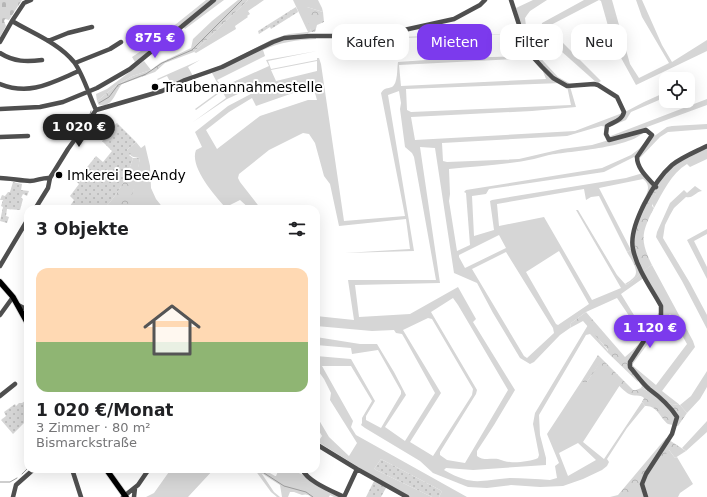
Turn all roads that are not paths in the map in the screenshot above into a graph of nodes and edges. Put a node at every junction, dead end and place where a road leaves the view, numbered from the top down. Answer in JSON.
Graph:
{"nodes":[{"id":1,"x":31,"y":0,"type":"edge"},
{"id":2,"x":214,"y":0,"type":"edge"},
{"id":3,"x":485,"y":0,"type":"edge"},
{"id":4,"x":511,"y":0,"type":"edge"},
{"id":5,"x":12,"y":21,"type":"junction"},
{"id":6,"x":92,"y":26,"type":"dead end"},
{"id":7,"x":48,"y":41,"type":"junction"},
{"id":8,"x":0,"y":42,"type":"edge"},
{"id":9,"x":121,"y":42,"type":"dead end"},
{"id":10,"x":0,"y":54,"type":"edge"},
{"id":11,"x":42,"y":60,"type":"dead end"},
{"id":12,"x":75,"y":63,"type":"junction"},
{"id":13,"x":79,"y":71,"type":"junction"},
{"id":14,"x":0,"y":84,"type":"edge"},
{"id":15,"x":88,"y":93,"type":"junction"},
{"id":16,"x":0,"y":109,"type":"edge"},
{"id":17,"x":96,"y":110,"type":"junction"},
{"id":18,"x":28,"y":136,"type":"dead end"},
{"id":19,"x":0,"y":137,"type":"edge"},
{"id":20,"x":707,"y":146,"type":"edge"},
{"id":21,"x":0,"y":178,"type":"edge"},
{"id":22,"x":50,"y":178,"type":"junction"},
{"id":23,"x":656,"y":187,"type":"junction"},
{"id":24,"x":37,"y":205,"type":"edge"},
{"id":25,"x":24,"y":226,"type":"edge"},
{"id":26,"x":0,"y":266,"type":"edge"},
{"id":27,"x":0,"y":282,"type":"edge"},
{"id":28,"x":13,"y":297,"type":"junction"},
{"id":29,"x":18,"y":305,"type":"junction"},
{"id":30,"x":24,"y":308,"type":"edge"},
{"id":31,"x":0,"y":315,"type":"edge"},
{"id":32,"x":24,"y":316,"type":"edge"},
{"id":33,"x":15,"y":384,"type":"dead end"},
{"id":34,"x":0,"y":396,"type":"edge"},
{"id":35,"x":320,"y":446,"type":"edge"},
{"id":36,"x":357,"y":469,"type":"junction"},
{"id":37,"x":30,"y":473,"type":"edge"},
{"id":38,"x":73,"y":473,"type":"edge"},
{"id":39,"x":109,"y":473,"type":"edge"},
{"id":40,"x":146,"y":473,"type":"edge"},
{"id":41,"x":304,"y":473,"type":"edge"},
{"id":42,"x":135,"y":488,"type":"junction"},
{"id":43,"x":13,"y":497,"type":"edge"},
{"id":44,"x":81,"y":497,"type":"edge"},
{"id":45,"x":125,"y":497,"type":"edge"},
{"id":46,"x":134,"y":497,"type":"edge"},
{"id":47,"x":407,"y":497,"type":"edge"},
{"id":48,"x":646,"y":497,"type":"edge"}],
"edges":[{"from":1,"to":5,"type":"street"},
{"from":2,"to":15,"type":"street"},
{"from":3,"to":17,"type":"street"},
{"from":4,"to":23,"type":"street"},
{"from":5,"to":7,"type":"street"},
{"from":5,"to":8,"type":"street"},
{"from":6,"to":7,"type":"street"},
{"from":7,"to":12,"type":"street"},
{"from":9,"to":12,"type":"street"},
{"from":10,"to":11,"type":"street"},
{"from":12,"to":13,"type":"street"},
{"from":13,"to":14,"type":"street"},
{"from":13,"to":15,"type":"street"},
{"from":15,"to":16,"type":"street"},
{"from":15,"to":17,"type":"street"},
{"from":17,"to":22,"type":"street"},
{"from":18,"to":19,"type":"street"},
{"from":20,"to":23,"type":"street"},
{"from":21,"to":22,"type":"street"},
{"from":22,"to":24,"type":"street"},
{"from":23,"to":48,"type":"street"},
{"from":25,"to":26,"type":"street"},
{"from":27,"to":28,"type":"main road"},
{"from":28,"to":29,"type":"main road"},
{"from":28,"to":31,"type":"street"},
{"from":29,"to":30,"type":"street"},
{"from":29,"to":32,"type":"main road"},
{"from":33,"to":34,"type":"street"},
{"from":35,"to":36,"type":"street"},
{"from":36,"to":41,"type":"street"},
{"from":36,"to":47,"type":"street"},
{"from":37,"to":43,"type":"street"},
{"from":38,"to":44,"type":"street"},
{"from":39,"to":45,"type":"main road"},
{"from":40,"to":42,"type":"street"},
{"from":42,"to":45,"type":"street"},
{"from":42,"to":46,"type":"street"}]}
